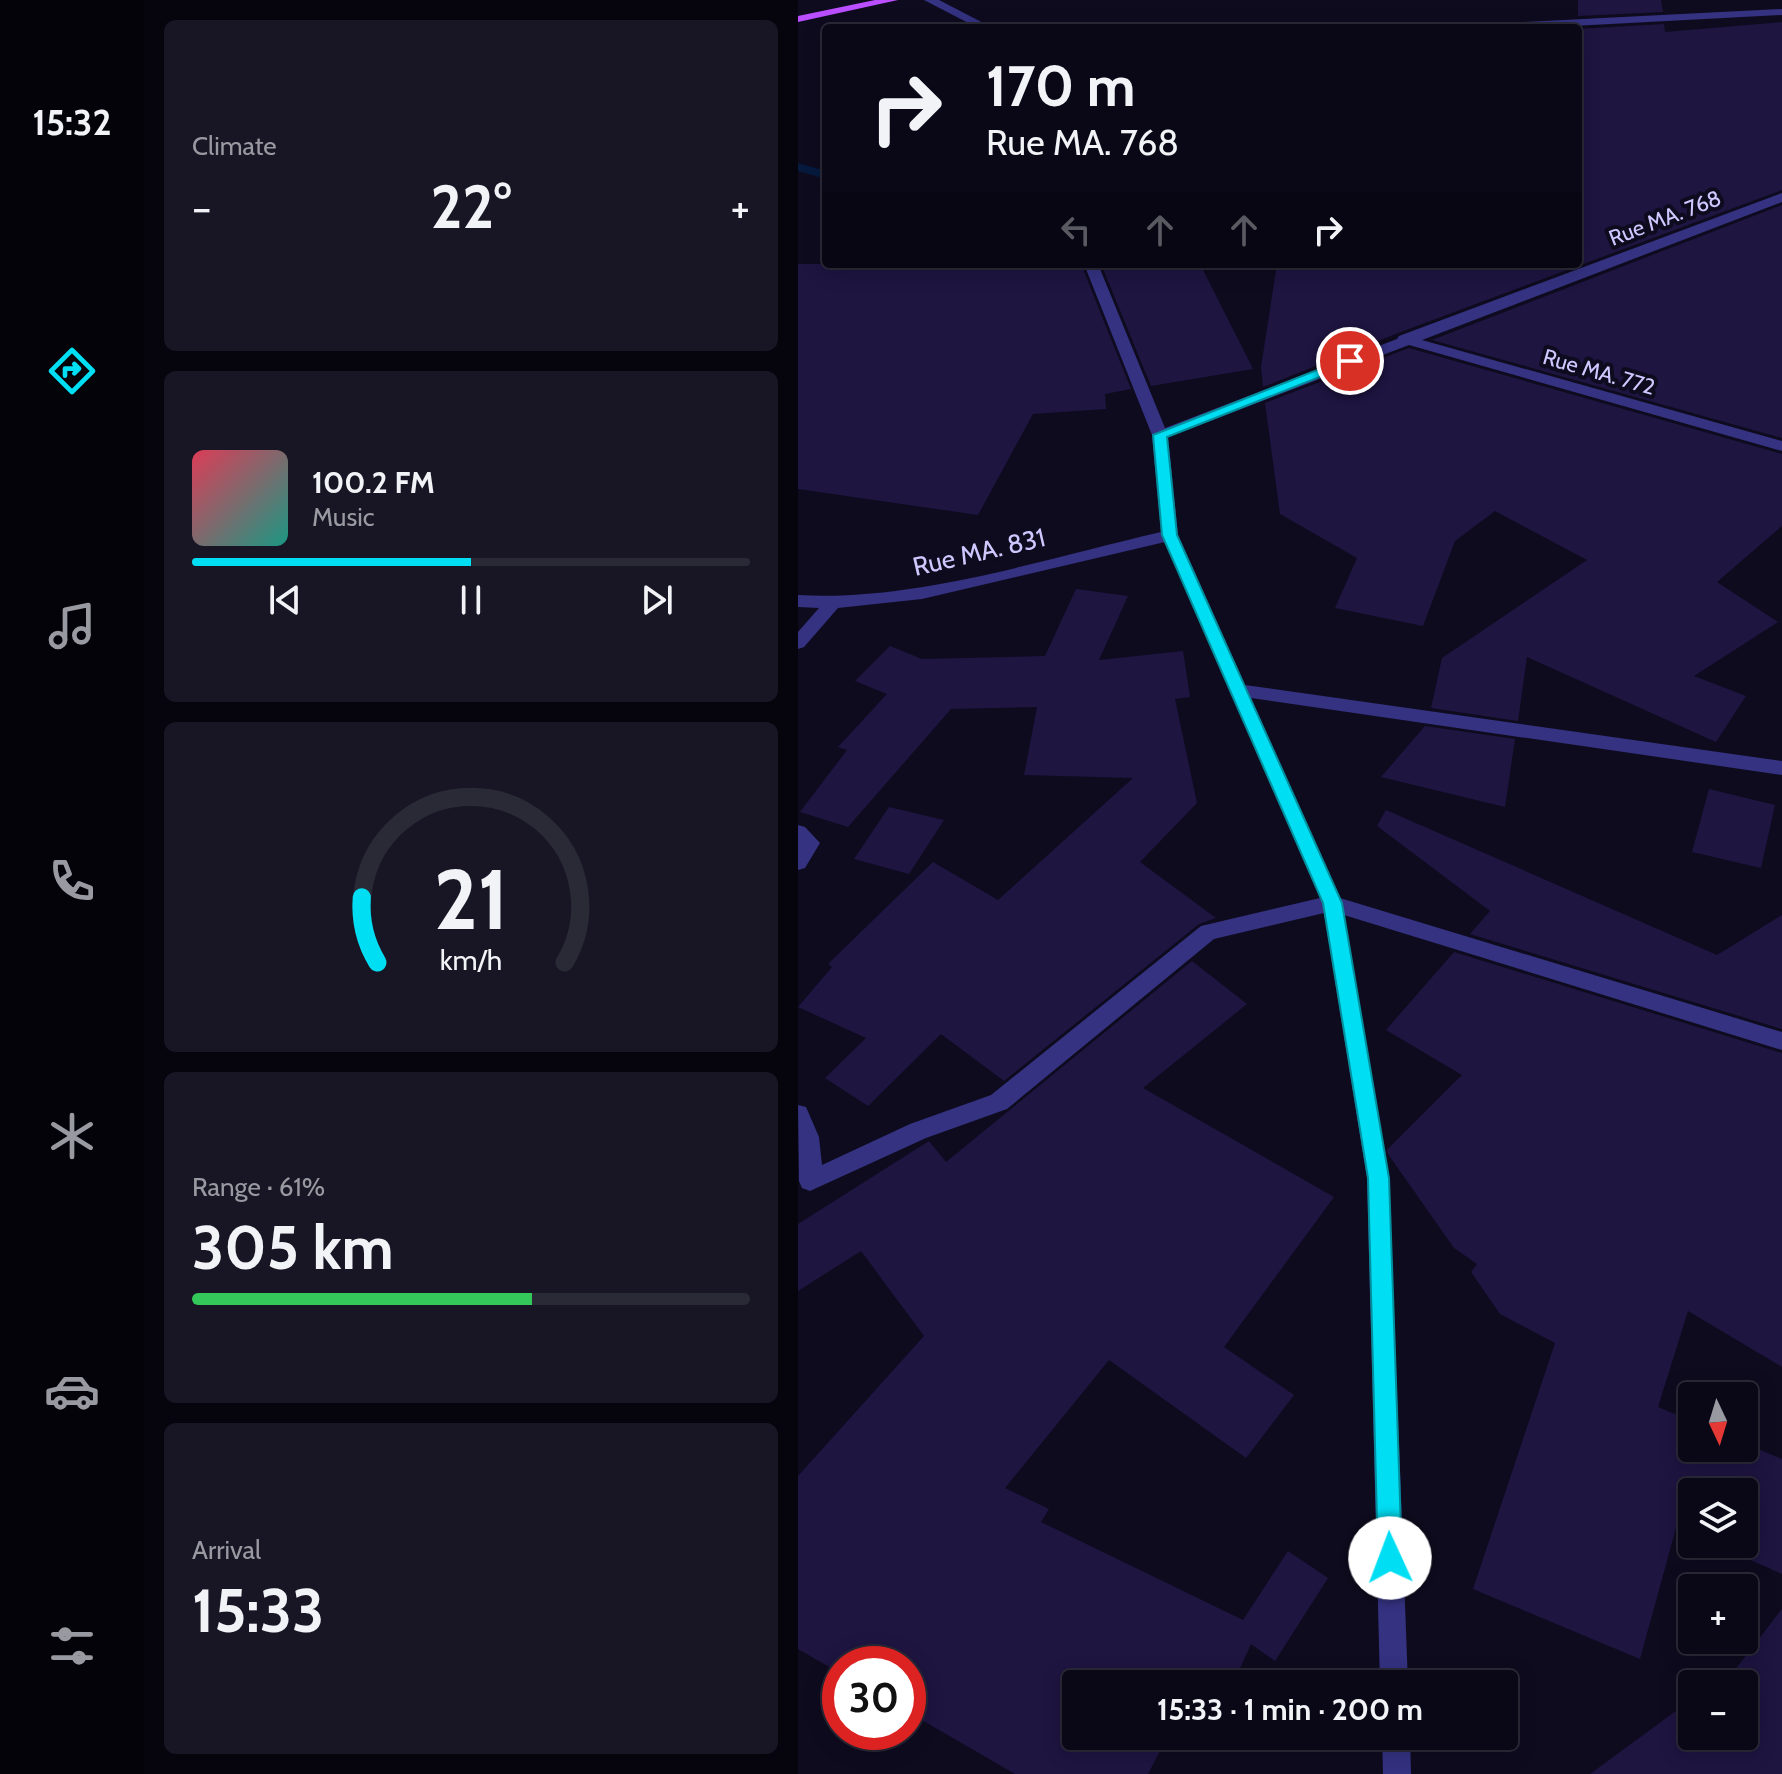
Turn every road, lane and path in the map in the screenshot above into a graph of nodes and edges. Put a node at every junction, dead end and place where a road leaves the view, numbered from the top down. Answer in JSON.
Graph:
{"nodes":[{"id":1,"x":892,"y":0,"type":"edge"},
{"id":2,"x":930,"y":0,"type":"edge"},
{"id":3,"x":1782,"y":12,"type":"edge"},
{"id":4,"x":798,"y":19,"type":"edge"},
{"id":5,"x":979,"y":24,"type":"edge"},
{"id":6,"x":1546,"y":24,"type":"edge"},
{"id":7,"x":1782,"y":197,"type":"edge"},
{"id":8,"x":1093,"y":268,"type":"edge"},
{"id":9,"x":1404,"y":339,"type":"junction"},
{"id":10,"x":1160,"y":435,"type":"junction"},
{"id":11,"x":1782,"y":446,"type":"edge"},
{"id":12,"x":1170,"y":535,"type":"junction"},
{"id":13,"x":798,"y":601,"type":"edge"},
{"id":14,"x":833,"y":603,"type":"junction"},
{"id":15,"x":798,"y":643,"type":"edge"},
{"id":16,"x":1239,"y":690,"type":"junction"},
{"id":17,"x":1782,"y":768,"type":"edge"},
{"id":18,"x":798,"y":832,"type":"edge"},
{"id":19,"x":798,"y":863,"type":"edge"},
{"id":20,"x":1332,"y":903,"type":"junction"},
{"id":21,"x":1782,"y":1041,"type":"edge"},
{"id":22,"x":798,"y":1114,"type":"edge"},
{"id":23,"x":804,"y":1184,"type":"edge"},
{"id":24,"x":1394,"y":1670,"type":"edge"},
{"id":25,"x":1396,"y":1750,"type":"edge"},
{"id":26,"x":1397,"y":1774,"type":"edge"}],
"edges":[{"from":1,"to":4,"type":"main road"},
{"from":2,"to":5,"type":"street"},
{"from":3,"to":6,"type":"street"},
{"from":7,"to":9,"type":"street","name":"Rue MA. 768"},
{"from":8,"to":10,"type":"street"},
{"from":9,"to":10,"type":"street","name":"Rue MA. 768"},
{"from":9,"to":11,"type":"street","name":"Rue MA. 772"},
{"from":10,"to":12,"type":"street"},
{"from":12,"to":14,"type":"street","name":"Rue MA. 831"},
{"from":12,"to":16,"type":"street"},
{"from":13,"to":14,"type":"street","name":"Rue MA. 831"},
{"from":14,"to":15,"type":"street"},
{"from":16,"to":17,"type":"street"},
{"from":16,"to":20,"type":"street"},
{"from":18,"to":19,"type":"street"},
{"from":20,"to":21,"type":"street"},
{"from":20,"to":23,"type":"street"},
{"from":20,"to":24,"type":"street"},
{"from":22,"to":23,"type":"street"},
{"from":25,"to":26,"type":"street"}]}
